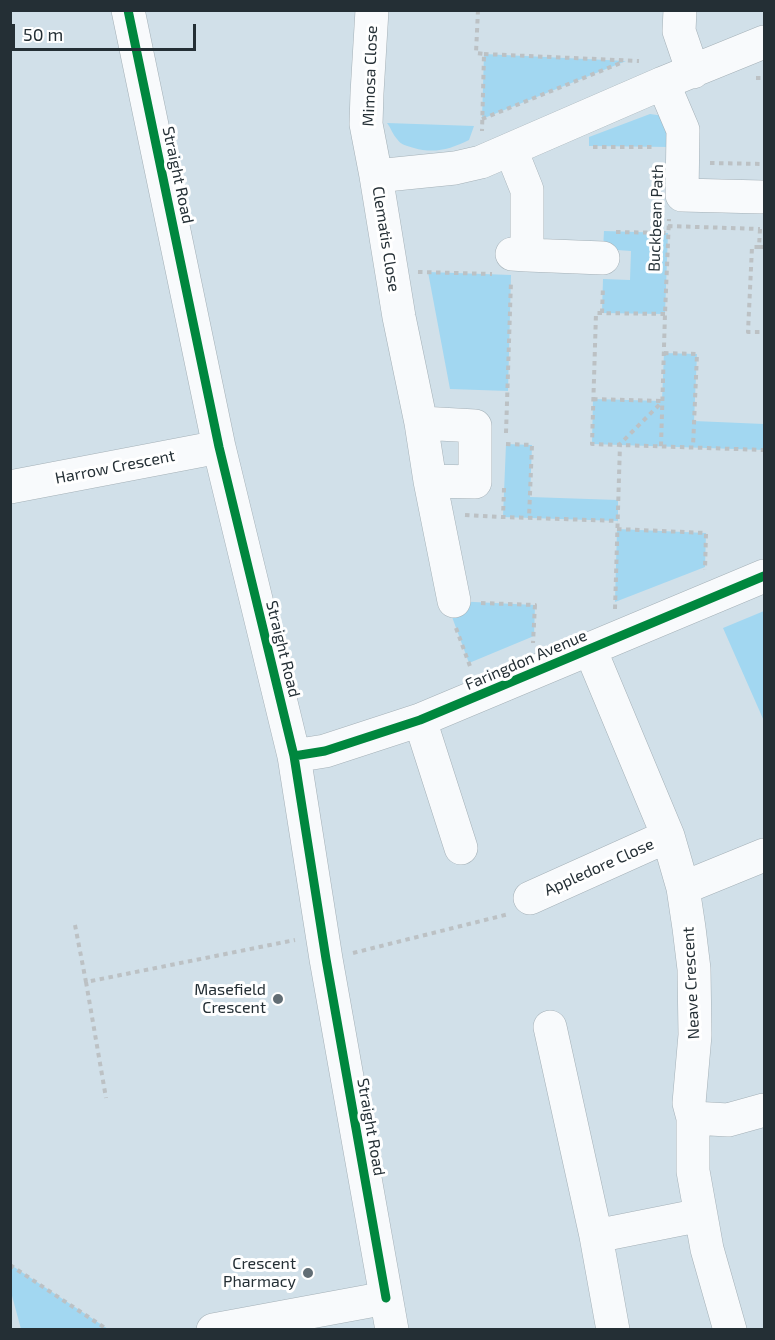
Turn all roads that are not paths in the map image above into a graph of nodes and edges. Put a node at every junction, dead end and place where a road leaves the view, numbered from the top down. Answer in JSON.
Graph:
{"nodes":[{"id":1,"x":128,"y":10,"type":"edge"},
{"id":2,"x":372,"y":10,"type":"edge"},
{"id":3,"x":680,"y":10,"type":"edge"},
{"id":4,"x":765,"y":42,"type":"edge"},
{"id":5,"x":678,"y":77,"type":"junction"},
{"id":6,"x":496,"y":156,"type":"junction"},
{"id":7,"x":376,"y":176,"type":"junction"},
{"id":8,"x":762,"y":197,"type":"dead end"},
{"id":9,"x":603,"y":258,"type":"dead end"},
{"id":10,"x":421,"y":423,"type":"junction"},
{"id":11,"x":219,"y":447,"type":"junction"},
{"id":12,"x":430,"y":481,"type":"junction"},
{"id":13,"x":10,"y":487,"type":"edge"},
{"id":14,"x":765,"y":576,"type":"edge"},
{"id":15,"x":454,"y":601,"type":"road end"},
{"id":16,"x":602,"y":644,"type":"junction"},
{"id":17,"x":420,"y":720,"type":"junction"},
{"id":18,"x":294,"y":756,"type":"junction"},
{"id":19,"x":669,"y":836,"type":"junction"},
{"id":20,"x":461,"y":848,"type":"dead end"},
{"id":21,"x":765,"y":855,"type":"edge"},
{"id":22,"x":683,"y":888,"type":"junction"},
{"id":23,"x":530,"y":898,"type":"road end"},
{"id":24,"x":550,"y":1028,"type":"dead end"},
{"id":25,"x":765,"y":1110,"type":"edge"},
{"id":26,"x":693,"y":1118,"type":"junction"},
{"id":27,"x":701,"y":1215,"type":"junction"},
{"id":28,"x":596,"y":1236,"type":"junction"},
{"id":29,"x":389,"y":1314,"type":"edge"},
{"id":30,"x":213,"y":1329,"type":"edge"},
{"id":31,"x":613,"y":1329,"type":"edge"},
{"id":32,"x":730,"y":1329,"type":"edge"}],
"edges":[{"from":1,"to":11,"type":"street","name":"Straight Road"},
{"from":2,"to":7,"type":"street","name":"Mimosa Close"},
{"from":3,"to":5,"type":"street"},
{"from":4,"to":5,"type":"street","name":"Clematis Close"},
{"from":5,"to":6,"type":"street","name":"Clematis Close"},
{"from":5,"to":8,"type":"street"},
{"from":6,"to":7,"type":"street","name":"Clematis Close"},
{"from":6,"to":9,"type":"street"},
{"from":7,"to":10,"type":"street","name":"Clematis Close"},
{"from":10,"to":12,"type":"street","name":"Clematis Close"},
{"from":10,"to":12,"type":"street"},
{"from":11,"to":13,"type":"street","name":"Harrow Crescent"},
{"from":11,"to":18,"type":"street","name":"Straight Road"},
{"from":12,"to":15,"type":"street","name":"Clematis Close"},
{"from":14,"to":16,"type":"street","name":"Faringdon Avenue"},
{"from":16,"to":17,"type":"street","name":"Faringdon Avenue"},
{"from":16,"to":19,"type":"street","name":"Neave Crescent"},
{"from":17,"to":18,"type":"street","name":"Faringdon Avenue"},
{"from":17,"to":20,"type":"street"},
{"from":18,"to":29,"type":"street","name":"Straight Road"},
{"from":19,"to":22,"type":"street","name":"Neave Crescent"},
{"from":19,"to":23,"type":"street","name":"Appledore Close"},
{"from":21,"to":22,"type":"street"},
{"from":22,"to":26,"type":"street","name":"Neave Crescent"},
{"from":24,"to":28,"type":"street"},
{"from":25,"to":26,"type":"street"},
{"from":26,"to":27,"type":"street","name":"Neave Crescent"},
{"from":27,"to":28,"type":"street"},
{"from":27,"to":32,"type":"street","name":"Neave Crescent"},
{"from":28,"to":31,"type":"street"},
{"from":29,"to":30,"type":"street"}]}
